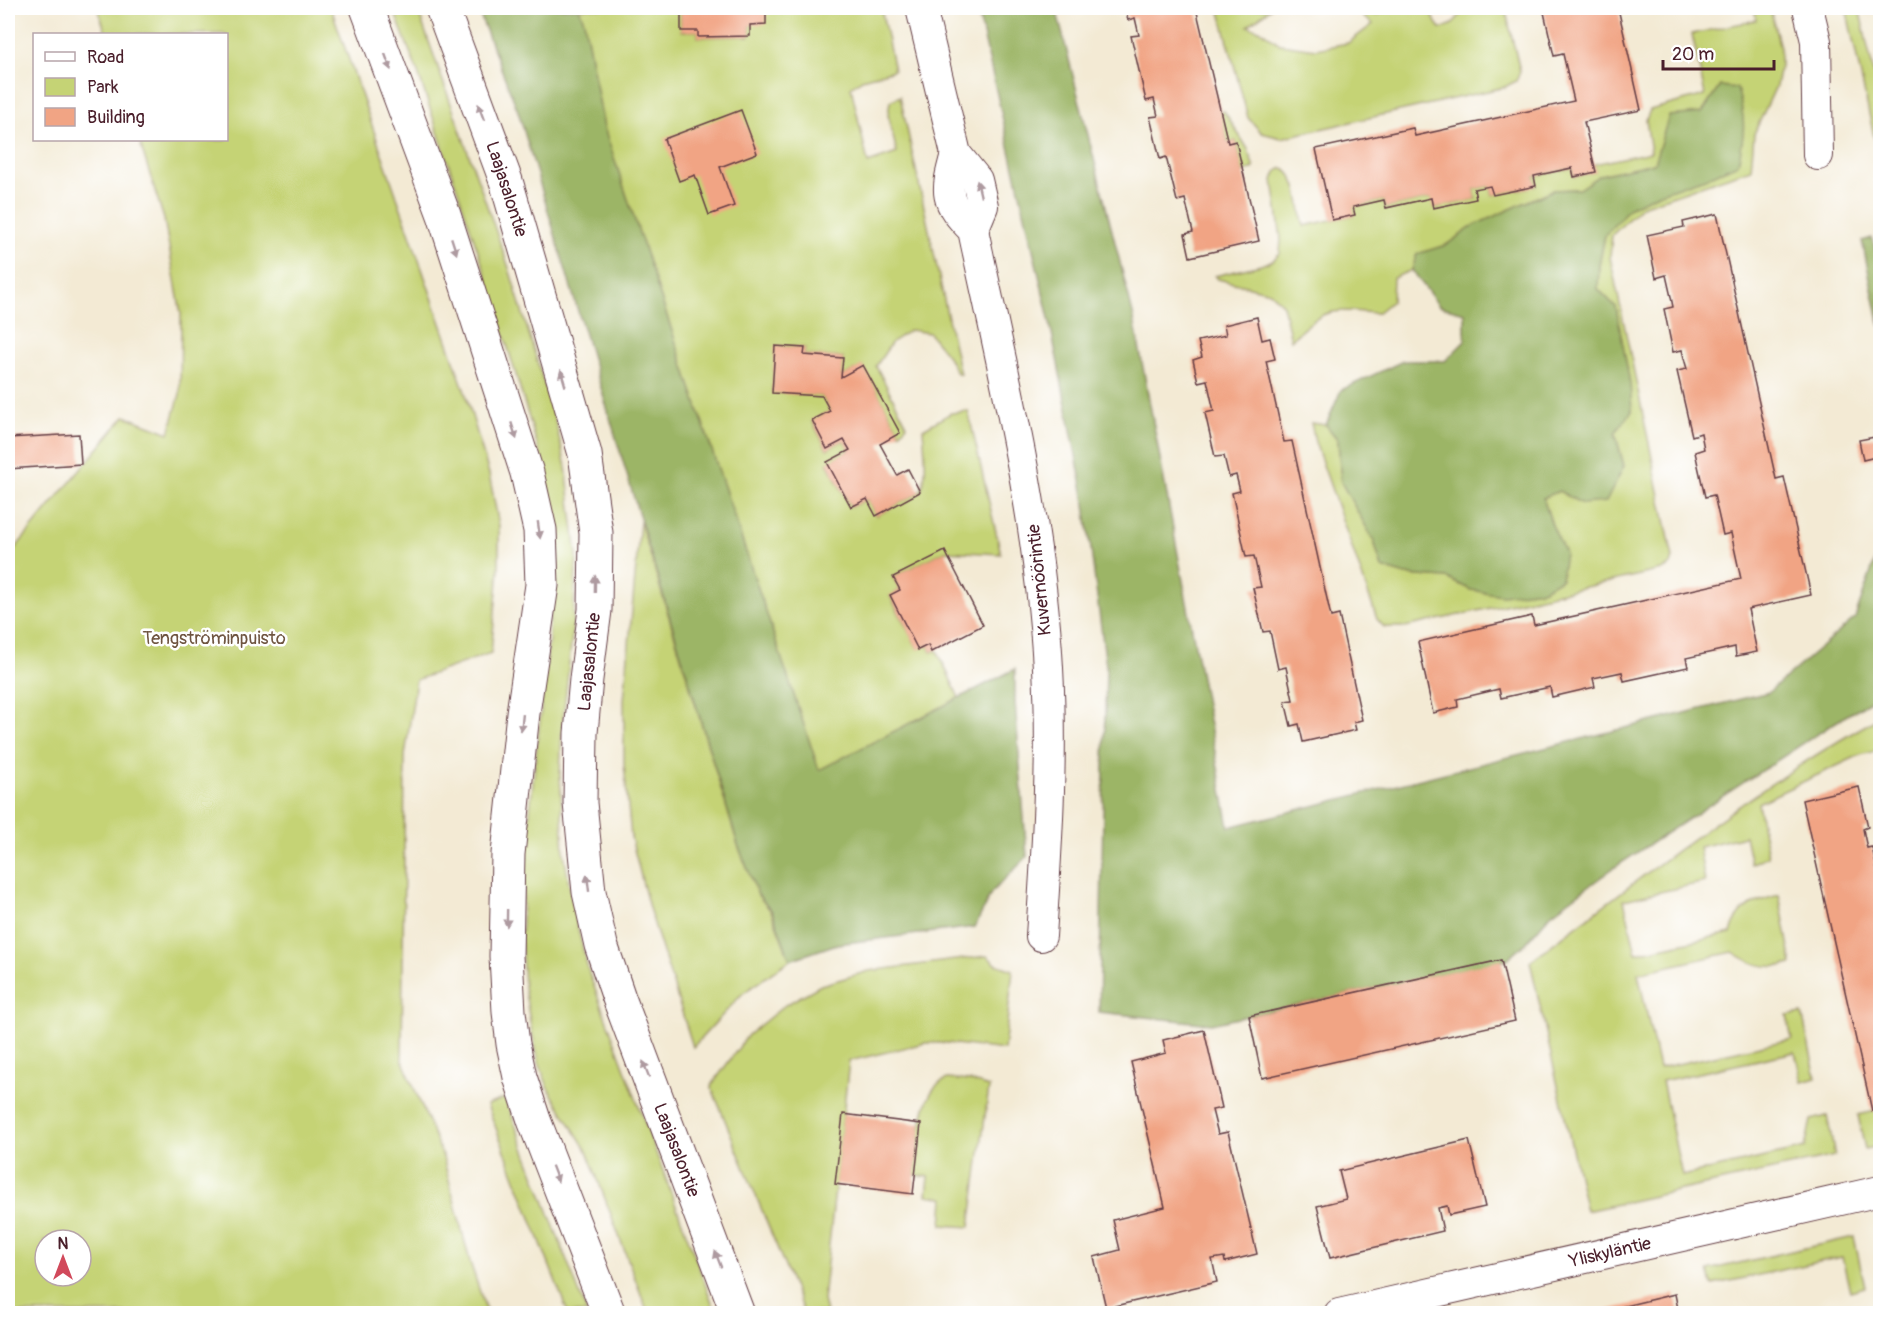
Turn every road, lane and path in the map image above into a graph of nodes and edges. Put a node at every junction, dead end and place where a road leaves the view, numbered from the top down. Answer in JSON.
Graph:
{"nodes":[{"id":1,"x":368,"y":8,"type":"edge"},
{"id":2,"x":442,"y":8,"type":"edge"},
{"id":3,"x":921,"y":8,"type":"edge"},
{"id":4,"x":1808,"y":8,"type":"edge"},
{"id":5,"x":1818,"y":156,"type":"dead end"},
{"id":6,"x":1041,"y":936,"type":"dead end"},
{"id":7,"x":1881,"y":1191,"type":"edge"},
{"id":8,"x":609,"y":1314,"type":"edge"},
{"id":9,"x":738,"y":1314,"type":"edge"},
{"id":10,"x":1340,"y":1314,"type":"edge"}],
"edges":[{"from":1,"to":8,"type":"main road","one_way":true},
{"from":9,"to":2,"type":"main road","name":"Laajasalontie","one_way":true},
{"from":3,"to":6,"type":"street","name":"Kuvernöörintie"},
{"from":4,"to":5,"type":"street"},
{"from":7,"to":10,"type":"street","name":"Yliskyläntie"}]}
